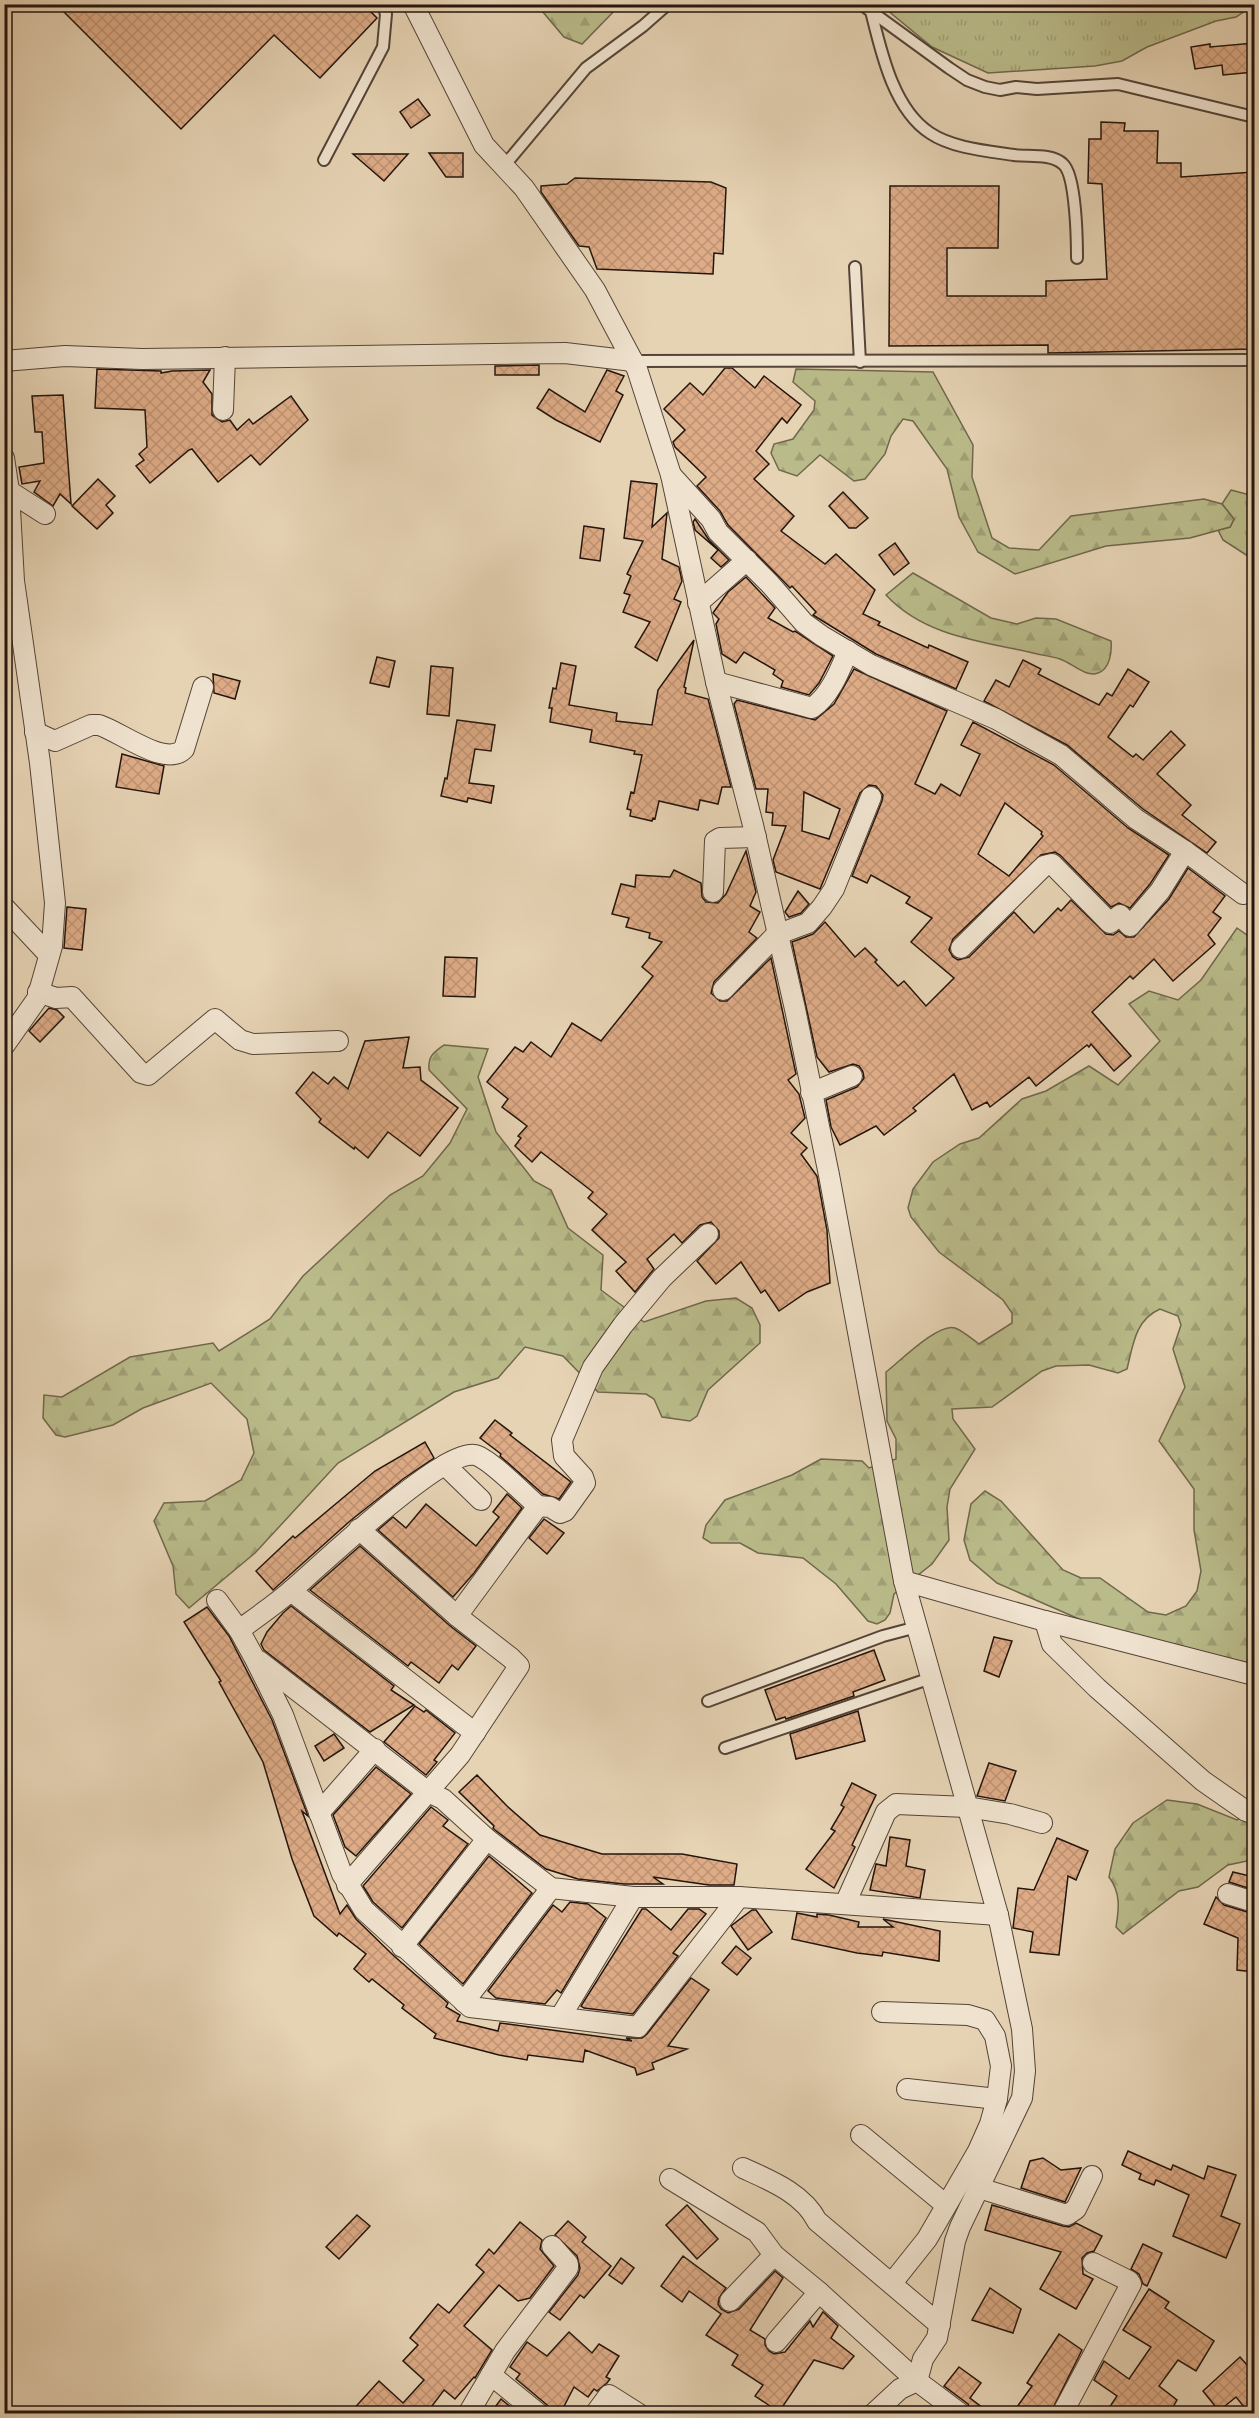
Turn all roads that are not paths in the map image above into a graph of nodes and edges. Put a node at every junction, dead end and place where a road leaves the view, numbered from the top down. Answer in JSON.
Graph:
{"nodes":[{"id":1,"x":382,"y":4,"type":"edge"},
{"id":2,"x":413,"y":4,"type":"edge"},
{"id":3,"x":668,"y":4,"type":"edge"},
{"id":4,"x":861,"y":4,"type":"edge"},
{"id":5,"x":872,"y":11,"type":"junction"},
{"id":6,"x":1254,"y":117,"type":"edge"},
{"id":7,"x":324,"y":160,"type":"dead end"},
{"id":8,"x":504,"y":166,"type":"junction"},
{"id":9,"x":1077,"y":258,"type":"dead end"},
{"id":10,"x":855,"y":267,"type":"dead end"},
{"id":11,"x":225,"y":357,"type":"junction"},
{"id":12,"x":1254,"y":360,"type":"edge"},
{"id":13,"x":4,"y":361,"type":"edge"},
{"id":14,"x":633,"y":361,"type":"junction"},
{"id":15,"x":860,"y":362,"type":"junction"},
{"id":16,"x":223,"y":410,"type":"dead end"},
{"id":17,"x":4,"y":458,"type":"edge"},
{"id":18,"x":671,"y":476,"type":"junction"},
{"id":19,"x":9,"y":491,"type":"junction"},
{"id":20,"x":45,"y":514,"type":"dead end"},
{"id":21,"x":747,"y":560,"type":"junction"},
{"id":22,"x":698,"y":603,"type":"junction"},
{"id":23,"x":4,"y":611,"type":"edge"},
{"id":24,"x":20,"y":626,"type":"junction"},
{"id":25,"x":848,"y":651,"type":"junction"},
{"id":26,"x":716,"y":682,"type":"junction"},
{"id":27,"x":202,"y":687,"type":"dead end"},
{"id":28,"x":35,"y":732,"type":"junction"},
{"id":29,"x":871,"y":797,"type":"dead end"},
{"id":30,"x":756,"y":837,"type":"junction"},
{"id":31,"x":1185,"y":851,"type":"junction"},
{"id":32,"x":712,"y":892,"type":"dead end"},
{"id":33,"x":1243,"y":894,"type":"dead end"},
{"id":34,"x":4,"y":907,"type":"edge"},
{"id":35,"x":776,"y":935,"type":"junction"},
{"id":36,"x":961,"y":948,"type":"dead end"},
{"id":37,"x":50,"y":955,"type":"junction"},
{"id":38,"x":723,"y":990,"type":"dead end"},
{"id":39,"x":38,"y":992,"type":"junction"},
{"id":40,"x":338,"y":1041,"type":"dead end"},
{"id":41,"x":4,"y":1046,"type":"edge"},
{"id":42,"x":852,"y":1077,"type":"dead end"},
{"id":43,"x":811,"y":1094,"type":"junction"},
{"id":44,"x":708,"y":1234,"type":"dead end"},
{"id":45,"x":445,"y":1465,"type":"junction"},
{"id":46,"x":481,"y":1500,"type":"dead end"},
{"id":47,"x":538,"y":1506,"type":"junction"},
{"id":48,"x":359,"y":1530,"type":"junction"},
{"id":49,"x":904,"y":1581,"type":"junction"},
{"id":50,"x":291,"y":1591,"type":"junction"},
{"id":51,"x":217,"y":1600,"type":"dead end"},
{"id":52,"x":457,"y":1616,"type":"junction"},
{"id":53,"x":1045,"y":1621,"type":"junction"},
{"id":54,"x":917,"y":1627,"type":"junction"},
{"id":55,"x":239,"y":1630,"type":"junction"},
{"id":56,"x":255,"y":1659,"type":"junction"},
{"id":57,"x":1254,"y":1675,"type":"edge"},
{"id":58,"x":930,"y":1677,"type":"junction"},
{"id":59,"x":708,"y":1701,"type":"dead end"},
{"id":60,"x":475,"y":1732,"type":"junction"},
{"id":61,"x":725,"y":1748,"type":"dead end"},
{"id":62,"x":375,"y":1749,"type":"junction"},
{"id":63,"x":428,"y":1792,"type":"junction"},
{"id":64,"x":967,"y":1807,"type":"junction"},
{"id":65,"x":319,"y":1813,"type":"junction"},
{"id":66,"x":1254,"y":1814,"type":"edge"},
{"id":67,"x":1042,"y":1822,"type":"dead end"},
{"id":68,"x":488,"y":1839,"type":"junction"},
{"id":69,"x":347,"y":1885,"type":"junction"},
{"id":70,"x":551,"y":1888,"type":"junction"},
{"id":71,"x":1228,"y":1894,"type":"dead end"},
{"id":72,"x":633,"y":1897,"type":"junction"},
{"id":73,"x":739,"y":1897,"type":"junction"},
{"id":74,"x":1254,"y":1902,"type":"edge"},
{"id":75,"x":845,"y":1904,"type":"junction"},
{"id":76,"x":998,"y":1915,"type":"junction"},
{"id":77,"x":402,"y":1947,"type":"junction"},
{"id":78,"x":464,"y":2002,"type":"junction"},
{"id":79,"x":882,"y":2012,"type":"dead end"},
{"id":80,"x":561,"y":2016,"type":"junction"},
{"id":81,"x":907,"y":2089,"type":"dead end"},
{"id":82,"x":997,"y":2099,"type":"junction"},
{"id":83,"x":861,"y":2135,"type":"dead end"},
{"id":84,"x":742,"y":2168,"type":"dead end"},
{"id":85,"x":1092,"y":2176,"type":"dead end"},
{"id":86,"x":670,"y":2180,"type":"dead end"},
{"id":87,"x":979,"y":2188,"type":"junction"},
{"id":88,"x":946,"y":2205,"type":"junction"},
{"id":89,"x":552,"y":2246,"type":"dead end"},
{"id":90,"x":774,"y":2255,"type":"junction"},
{"id":91,"x":1093,"y":2263,"type":"dead end"},
{"id":92,"x":892,"y":2283,"type":"junction"},
{"id":93,"x":819,"y":2292,"type":"junction"},
{"id":94,"x":730,"y":2301,"type":"dead end"},
{"id":95,"x":940,"y":2325,"type":"junction"},
{"id":96,"x":776,"y":2342,"type":"dead end"},
{"id":97,"x":491,"y":2375,"type":"junction"},
{"id":98,"x":917,"y":2381,"type":"junction"},
{"id":99,"x":468,"y":2414,"type":"edge"},
{"id":100,"x":539,"y":2414,"type":"edge"},
{"id":101,"x":596,"y":2414,"type":"edge"},
{"id":102,"x":639,"y":2414,"type":"edge"},
{"id":103,"x":873,"y":2414,"type":"edge"},
{"id":104,"x":961,"y":2414,"type":"edge"},
{"id":105,"x":1062,"y":2414,"type":"edge"}],
"edges":[{"from":1,"to":7,"type":"lane"},
{"from":2,"to":8,"type":"street"},
{"from":3,"to":8,"type":"lane"},
{"from":4,"to":5,"type":"lane"},
{"from":5,"to":6,"type":"lane"},
{"from":5,"to":9,"type":"lane"},
{"from":8,"to":14,"type":"street"},
{"from":10,"to":15,"type":"lane"},
{"from":11,"to":13,"type":"street"},
{"from":11,"to":14,"type":"street"},
{"from":11,"to":16,"type":"street"},
{"from":12,"to":15,"type":"lane"},
{"from":14,"to":15,"type":"lane"},
{"from":14,"to":18,"type":"street"},
{"from":17,"to":19,"type":"street"},
{"from":18,"to":21,"type":"street"},
{"from":18,"to":22,"type":"street"},
{"from":19,"to":20,"type":"street"},
{"from":19,"to":24,"type":"street"},
{"from":21,"to":22,"type":"street"},
{"from":21,"to":25,"type":"street"},
{"from":22,"to":26,"type":"street"},
{"from":23,"to":24,"type":"street"},
{"from":24,"to":28,"type":"street"},
{"from":25,"to":26,"type":"street"},
{"from":25,"to":31,"type":"street"},
{"from":26,"to":30,"type":"street"},
{"from":27,"to":28,"type":"street"},
{"from":28,"to":37,"type":"street"},
{"from":29,"to":35,"type":"street"},
{"from":30,"to":32,"type":"street"},
{"from":30,"to":35,"type":"street"},
{"from":31,"to":33,"type":"street"},
{"from":31,"to":36,"type":"street"},
{"from":34,"to":37,"type":"street"},
{"from":35,"to":38,"type":"street"},
{"from":35,"to":43,"type":"street"},
{"from":37,"to":39,"type":"street"},
{"from":39,"to":40,"type":"street"},
{"from":39,"to":41,"type":"street"},
{"from":42,"to":43,"type":"street"},
{"from":43,"to":49,"type":"street"},
{"from":44,"to":47,"type":"street"},
{"from":45,"to":46,"type":"street"},
{"from":45,"to":47,"type":"street"},
{"from":45,"to":48,"type":"street"},
{"from":47,"to":52,"type":"street"},
{"from":48,"to":50,"type":"street"},
{"from":48,"to":52,"type":"street"},
{"from":49,"to":53,"type":"street"},
{"from":49,"to":54,"type":"street"},
{"from":50,"to":55,"type":"street"},
{"from":50,"to":60,"type":"street"},
{"from":51,"to":55,"type":"street"},
{"from":52,"to":60,"type":"street"},
{"from":53,"to":57,"type":"street"},
{"from":53,"to":66,"type":"street"},
{"from":54,"to":58,"type":"street"},
{"from":54,"to":59,"type":"lane"},
{"from":55,"to":56,"type":"street"},
{"from":56,"to":62,"type":"street"},
{"from":56,"to":65,"type":"street"},
{"from":58,"to":61,"type":"lane"},
{"from":58,"to":64,"type":"street"},
{"from":60,"to":63,"type":"street"},
{"from":62,"to":63,"type":"street"},
{"from":62,"to":65,"type":"street"},
{"from":63,"to":68,"type":"street"},
{"from":63,"to":69,"type":"street"},
{"from":64,"to":67,"type":"street"},
{"from":64,"to":75,"type":"street"},
{"from":64,"to":76,"type":"street"},
{"from":65,"to":69,"type":"street"},
{"from":68,"to":70,"type":"street"},
{"from":68,"to":77,"type":"street"},
{"from":69,"to":77,"type":"street"},
{"from":70,"to":72,"type":"street"},
{"from":70,"to":78,"type":"street"},
{"from":71,"to":74,"type":"street"},
{"from":72,"to":73,"type":"street"},
{"from":72,"to":80,"type":"street"},
{"from":73,"to":75,"type":"street"},
{"from":73,"to":80,"type":"street"},
{"from":75,"to":76,"type":"street"},
{"from":76,"to":87,"type":"street"},
{"from":77,"to":78,"type":"street"},
{"from":78,"to":80,"type":"street"},
{"from":79,"to":82,"type":"street"},
{"from":81,"to":82,"type":"street"},
{"from":82,"to":88,"type":"street"},
{"from":83,"to":88,"type":"street"},
{"from":84,"to":92,"type":"street"},
{"from":85,"to":87,"type":"street"},
{"from":86,"to":90,"type":"street"},
{"from":87,"to":95,"type":"street"},
{"from":88,"to":92,"type":"street"},
{"from":89,"to":97,"type":"street"},
{"from":90,"to":93,"type":"street"},
{"from":90,"to":94,"type":"street"},
{"from":91,"to":105,"type":"street"},
{"from":92,"to":95,"type":"street"},
{"from":93,"to":96,"type":"street"},
{"from":93,"to":98,"type":"street"},
{"from":95,"to":98,"type":"street"},
{"from":97,"to":99,"type":"street"},
{"from":97,"to":100,"type":"street"},
{"from":98,"to":103,"type":"street"},
{"from":98,"to":104,"type":"street"},
{"from":101,"to":102,"type":"street"}]}
